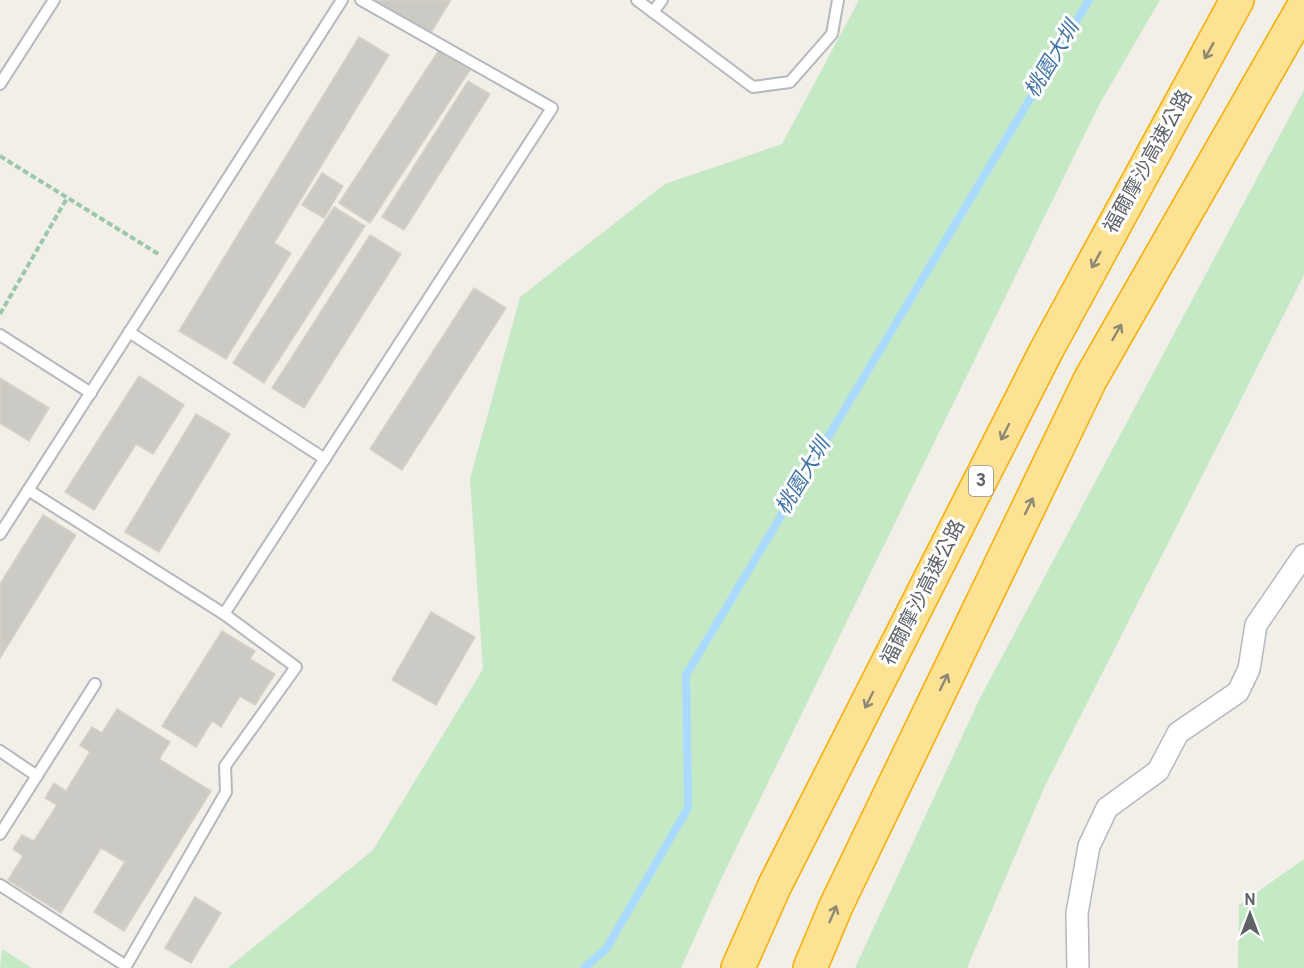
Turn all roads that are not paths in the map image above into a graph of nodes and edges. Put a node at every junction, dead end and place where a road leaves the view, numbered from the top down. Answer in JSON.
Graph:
{"nodes":[{"id":1,"x":54,"y":0,"type":"edge"},
{"id":2,"x":342,"y":0,"type":"edge"},
{"id":3,"x":361,"y":0,"type":"edge"},
{"id":4,"x":637,"y":0,"type":"edge"},
{"id":5,"x":662,"y":0,"type":"edge"},
{"id":6,"x":838,"y":0,"type":"edge"},
{"id":7,"x":1237,"y":0,"type":"edge"},
{"id":8,"x":1304,"y":6,"type":"edge"},
{"id":9,"x":653,"y":12,"type":"junction"},
{"id":10,"x":0,"y":84,"type":"edge"},
{"id":11,"x":129,"y":332,"type":"junction"},
{"id":12,"x":0,"y":335,"type":"edge"},
{"id":13,"x":91,"y":393,"type":"junction"},
{"id":14,"x":325,"y":459,"type":"junction"},
{"id":15,"x":28,"y":490,"type":"junction"},
{"id":16,"x":0,"y":534,"type":"edge"},
{"id":17,"x":1304,"y":555,"type":"edge"},
{"id":18,"x":224,"y":614,"type":"junction"},
{"id":19,"x":95,"y":684,"type":"dead end"},
{"id":20,"x":0,"y":752,"type":"edge"},
{"id":21,"x":37,"y":776,"type":"junction"},
{"id":22,"x":0,"y":834,"type":"edge"},
{"id":23,"x":0,"y":885,"type":"edge"},
{"id":24,"x":738,"y":968,"type":"edge"},
{"id":25,"x":810,"y":968,"type":"edge"},
{"id":26,"x":1078,"y":968,"type":"edge"}],
"edges":[{"from":1,"to":10,"type":"lane"},
{"from":2,"to":11,"type":"lane"},
{"from":3,"to":14,"type":"lane"},
{"from":4,"to":9,"type":"lane"},
{"from":5,"to":9,"type":"lane"},
{"from":6,"to":9,"type":"lane"},
{"from":7,"to":24,"type":"highway","name":"福爾摩沙高速公路","number":"3","one_way":true},
{"from":25,"to":8,"type":"highway","one_way":true},
{"from":11,"to":13,"type":"lane"},
{"from":11,"to":14,"type":"lane"},
{"from":12,"to":13,"type":"lane"},
{"from":13,"to":15,"type":"lane"},
{"from":14,"to":18,"type":"lane"},
{"from":15,"to":16,"type":"lane"},
{"from":15,"to":18,"type":"lane"},
{"from":17,"to":26,"type":"street"},
{"from":18,"to":23,"type":"lane"},
{"from":19,"to":21,"type":"lane"},
{"from":20,"to":21,"type":"lane"},
{"from":21,"to":22,"type":"lane"}]}
